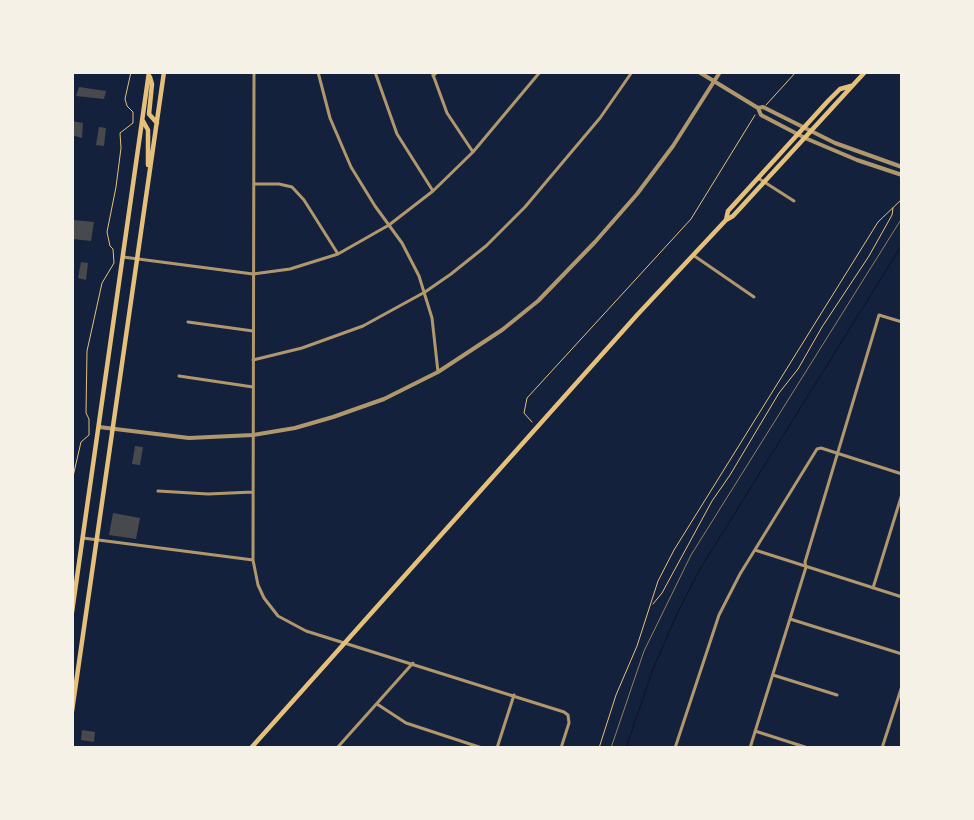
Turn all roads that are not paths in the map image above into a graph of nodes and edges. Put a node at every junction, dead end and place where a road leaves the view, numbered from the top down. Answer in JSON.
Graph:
{"nodes":[{"id":1,"x":164,"y":72,"type":"edge"},
{"id":2,"x":254,"y":72,"type":"edge"},
{"id":3,"x":318,"y":72,"type":"edge"},
{"id":4,"x":375,"y":72,"type":"edge"},
{"id":5,"x":437,"y":72,"type":"edge"},
{"id":6,"x":540,"y":72,"type":"edge"},
{"id":7,"x":632,"y":72,"type":"edge"},
{"id":8,"x":699,"y":72,"type":"edge"},
{"id":9,"x":720,"y":72,"type":"edge"},
{"id":10,"x":865,"y":72,"type":"edge"},
{"id":11,"x":149,"y":73,"type":"edge"},
{"id":12,"x":432,"y":74,"type":"edge"},
{"id":13,"x":714,"y":82,"type":"junction"},
{"id":14,"x":851,"y":86,"type":"junction"},
{"id":15,"x":758,"y":108,"type":"junction"},
{"id":16,"x":142,"y":120,"type":"junction"},
{"id":17,"x":157,"y":123,"type":"junction"},
{"id":18,"x":800,"y":132,"type":"junction"},
{"id":19,"x":807,"y":135,"type":"junction"},
{"id":20,"x":473,"y":152,"type":"junction"},
{"id":21,"x":902,"y":167,"type":"edge"},
{"id":22,"x":902,"y":175,"type":"edge"},
{"id":23,"x":758,"y":178,"type":"junction"},
{"id":24,"x":148,"y":179,"type":"junction"},
{"id":25,"x":764,"y":182,"type":"junction"},
{"id":26,"x":254,"y":184,"type":"junction"},
{"id":27,"x":433,"y":191,"type":"junction"},
{"id":28,"x":794,"y":201,"type":"dead end"},
{"id":29,"x":726,"y":220,"type":"junction"},
{"id":30,"x":389,"y":225,"type":"junction"},
{"id":31,"x":338,"y":254,"type":"junction"},
{"id":32,"x":693,"y":256,"type":"junction"},
{"id":33,"x":123,"y":257,"type":"junction"},
{"id":34,"x":137,"y":259,"type":"junction"},
{"id":35,"x":253,"y":274,"type":"junction"},
{"id":36,"x":425,"y":292,"type":"junction"},
{"id":37,"x":754,"y":296,"type":"dead end"},
{"id":38,"x":188,"y":322,"type":"dead end"},
{"id":39,"x":902,"y":322,"type":"edge"},
{"id":40,"x":254,"y":332,"type":"junction"},
{"id":41,"x":253,"y":360,"type":"junction"},
{"id":42,"x":438,"y":372,"type":"junction"},
{"id":43,"x":179,"y":376,"type":"dead end"},
{"id":44,"x":253,"y":387,"type":"junction"},
{"id":45,"x":99,"y":427,"type":"junction"},
{"id":46,"x":112,"y":429,"type":"junction"},
{"id":47,"x":253,"y":435,"type":"junction"},
{"id":48,"x":838,"y":454,"type":"junction"},
{"id":49,"x":902,"y":474,"type":"edge"},
{"id":50,"x":158,"y":491,"type":"dead end"},
{"id":51,"x":253,"y":492,"type":"junction"},
{"id":52,"x":902,"y":494,"type":"edge"},
{"id":53,"x":83,"y":538,"type":"junction"},
{"id":54,"x":97,"y":540,"type":"junction"},
{"id":55,"x":755,"y":550,"type":"junction"},
{"id":56,"x":253,"y":560,"type":"junction"},
{"id":57,"x":806,"y":567,"type":"junction"},
{"id":58,"x":873,"y":588,"type":"junction"},
{"id":59,"x":902,"y":597,"type":"edge"},
{"id":60,"x":72,"y":612,"type":"edge"},
{"id":61,"x":790,"y":620,"type":"junction"},
{"id":62,"x":345,"y":643,"type":"junction"},
{"id":63,"x":902,"y":654,"type":"edge"},
{"id":64,"x":413,"y":664,"type":"junction"},
{"id":65,"x":773,"y":675,"type":"junction"},
{"id":66,"x":902,"y":686,"type":"edge"},
{"id":67,"x":514,"y":695,"type":"junction"},
{"id":68,"x":837,"y":695,"type":"dead end"},
{"id":69,"x":377,"y":704,"type":"junction"},
{"id":70,"x":72,"y":711,"type":"edge"},
{"id":71,"x":755,"y":731,"type":"junction"},
{"id":72,"x":251,"y":748,"type":"edge"},
{"id":73,"x":337,"y":748,"type":"edge"},
{"id":74,"x":482,"y":748,"type":"edge"},
{"id":75,"x":497,"y":748,"type":"edge"},
{"id":76,"x":561,"y":748,"type":"edge"},
{"id":77,"x":675,"y":748,"type":"edge"},
{"id":78,"x":750,"y":748,"type":"edge"},
{"id":79,"x":808,"y":748,"type":"edge"},
{"id":80,"x":882,"y":748,"type":"edge"}],
"edges":[{"from":1,"to":17,"type":"main road"},
{"from":2,"to":26,"type":"street"},
{"from":3,"to":30,"type":"street"},
{"from":4,"to":27,"type":"street"},
{"from":5,"to":12,"type":"street"},
{"from":6,"to":20,"type":"street"},
{"from":7,"to":36,"type":"street"},
{"from":8,"to":13,"type":"street"},
{"from":9,"to":13,"type":"street"},
{"from":10,"to":14,"type":"main road"},
{"from":11,"to":16,"type":"main road"},
{"from":11,"to":17,"type":"main road"},
{"from":12,"to":20,"type":"street"},
{"from":13,"to":15,"type":"street"},
{"from":13,"to":42,"type":"street"},
{"from":14,"to":18,"type":"main road"},
{"from":14,"to":19,"type":"main road"},
{"from":15,"to":18,"type":"street"},
{"from":15,"to":18,"type":"street"},
{"from":16,"to":24,"type":"main road"},
{"from":16,"to":33,"type":"main road"},
{"from":17,"to":24,"type":"main road"},
{"from":18,"to":19,"type":"street"},
{"from":18,"to":19,"type":"street"},
{"from":18,"to":23,"type":"main road"},
{"from":19,"to":21,"type":"street"},
{"from":19,"to":22,"type":"street"},
{"from":19,"to":25,"type":"main road"},
{"from":20,"to":27,"type":"street"},
{"from":23,"to":25,"type":"street"},
{"from":23,"to":29,"type":"main road"},
{"from":24,"to":34,"type":"main road"},
{"from":25,"to":28,"type":"street"},
{"from":25,"to":29,"type":"main road"},
{"from":26,"to":31,"type":"street"},
{"from":26,"to":35,"type":"street"},
{"from":27,"to":30,"type":"street"},
{"from":29,"to":32,"type":"main road"},
{"from":30,"to":31,"type":"street"},
{"from":30,"to":36,"type":"street"},
{"from":31,"to":35,"type":"street"},
{"from":32,"to":37,"type":"street"},
{"from":32,"to":62,"type":"main road"},
{"from":33,"to":34,"type":"street"},
{"from":33,"to":45,"type":"main road"},
{"from":34,"to":35,"type":"street"},
{"from":34,"to":46,"type":"main road"},
{"from":35,"to":40,"type":"street"},
{"from":36,"to":41,"type":"street"},
{"from":36,"to":42,"type":"street"},
{"from":38,"to":40,"type":"street"},
{"from":39,"to":48,"type":"street"},
{"from":40,"to":41,"type":"street"},
{"from":41,"to":44,"type":"street"},
{"from":42,"to":47,"type":"street"},
{"from":43,"to":44,"type":"street"},
{"from":44,"to":47,"type":"street"},
{"from":45,"to":46,"type":"street"},
{"from":45,"to":53,"type":"main road"},
{"from":46,"to":47,"type":"street"},
{"from":46,"to":54,"type":"main road"},
{"from":47,"to":51,"type":"street"},
{"from":48,"to":49,"type":"street"},
{"from":48,"to":55,"type":"street"},
{"from":48,"to":57,"type":"street"},
{"from":50,"to":51,"type":"street"},
{"from":51,"to":56,"type":"street"},
{"from":52,"to":58,"type":"street"},
{"from":53,"to":54,"type":"street"},
{"from":53,"to":60,"type":"main road"},
{"from":54,"to":56,"type":"street"},
{"from":54,"to":70,"type":"main road"},
{"from":55,"to":57,"type":"street"},
{"from":55,"to":77,"type":"street"},
{"from":56,"to":62,"type":"street"},
{"from":57,"to":58,"type":"street"},
{"from":57,"to":61,"type":"street"},
{"from":58,"to":59,"type":"street"},
{"from":61,"to":63,"type":"street"},
{"from":61,"to":65,"type":"street"},
{"from":62,"to":64,"type":"street"},
{"from":62,"to":72,"type":"main road"},
{"from":64,"to":67,"type":"street"},
{"from":64,"to":69,"type":"street"},
{"from":65,"to":68,"type":"street"},
{"from":65,"to":71,"type":"street"},
{"from":66,"to":80,"type":"street"},
{"from":67,"to":75,"type":"street"},
{"from":67,"to":76,"type":"street"},
{"from":69,"to":73,"type":"street"},
{"from":69,"to":74,"type":"street"},
{"from":71,"to":78,"type":"street"},
{"from":71,"to":79,"type":"street"}]}
